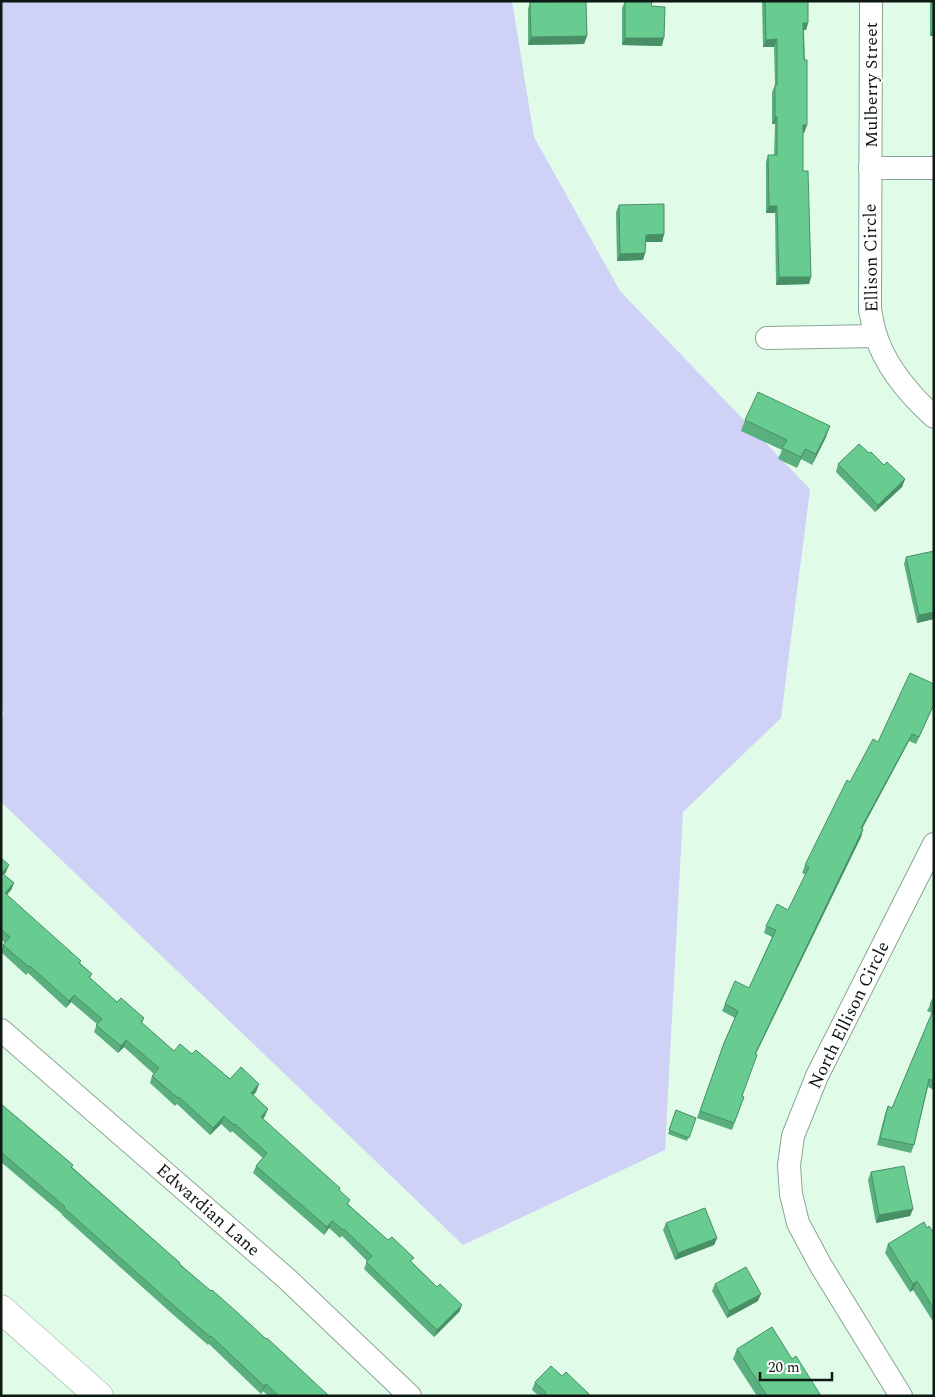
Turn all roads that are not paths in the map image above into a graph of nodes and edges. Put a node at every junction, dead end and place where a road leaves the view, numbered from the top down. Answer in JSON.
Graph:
{"nodes":[{"id":1,"x":871,"y":1,"type":"edge"},
{"id":2,"x":870,"y":168,"type":"junction"},
{"id":3,"x":934,"y":168,"type":"edge"},
{"id":4,"x":876,"y":336,"type":"junction"},
{"id":5,"x":767,"y":338,"type":"dead end"},
{"id":6,"x":934,"y":417,"type":"edge"},
{"id":7,"x":934,"y":844,"type":"edge"},
{"id":8,"x":1,"y":1030,"type":"edge"},
{"id":9,"x":1,"y":1309,"type":"edge"},
{"id":10,"x":99,"y":1396,"type":"edge"},
{"id":11,"x":410,"y":1396,"type":"edge"},
{"id":12,"x":901,"y":1396,"type":"edge"}],
"edges":[{"from":1,"to":2,"type":"street","name":"Mulberry Street"},
{"from":2,"to":3,"type":"street"},
{"from":2,"to":4,"type":"street","name":"Ellison Circle"},
{"from":4,"to":5,"type":"street"},
{"from":4,"to":6,"type":"street","name":"Ellison Circle"},
{"from":7,"to":12,"type":"street","name":"North Ellison Circle"},
{"from":8,"to":11,"type":"street","name":"Edwardian Lane"},
{"from":9,"to":10,"type":"main road"}]}
